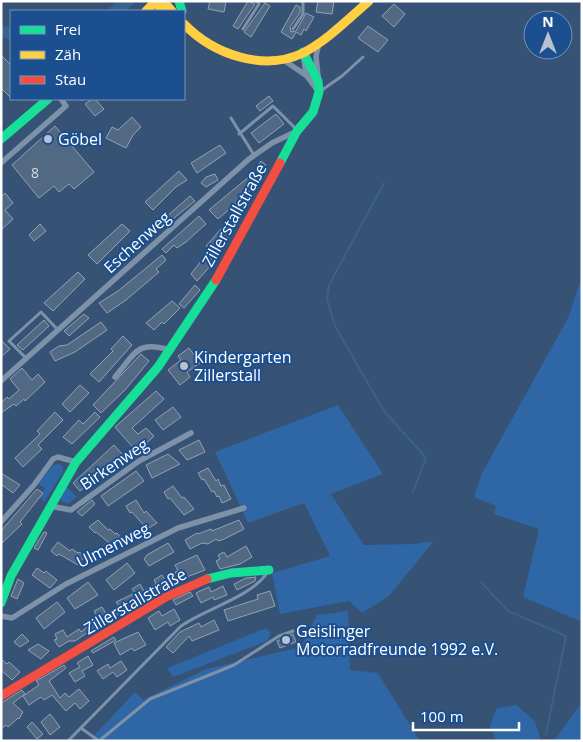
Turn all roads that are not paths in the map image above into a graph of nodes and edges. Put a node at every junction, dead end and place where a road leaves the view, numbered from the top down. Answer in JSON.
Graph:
{"nodes":[{"id":1,"x":257,"y":1,"type":"edge"},
{"id":2,"x":304,"y":1,"type":"edge"},
{"id":3,"x":369,"y":1,"type":"edge"},
{"id":4,"x":158,"y":2,"type":"edge"},
{"id":5,"x":147,"y":10,"type":"edge"},
{"id":6,"x":170,"y":10,"type":"edge"},
{"id":7,"x":243,"y":29,"type":"dead end"},
{"id":8,"x":293,"y":29,"type":"dead end"},
{"id":9,"x":185,"y":31,"type":"edge"},
{"id":10,"x":320,"y":40,"type":"junction"},
{"id":11,"x":303,"y":52,"type":"junction"},
{"id":12,"x":363,"y":57,"type":"dead end"},
{"id":13,"x":280,"y":58,"type":"junction"},
{"id":14,"x":307,"y":76,"type":"junction"},
{"id":15,"x":318,"y":81,"type":"junction"},
{"id":16,"x":319,"y":92,"type":"junction"},
{"id":17,"x":47,"y":100,"type":"edge"},
{"id":18,"x":62,"y":100,"type":"edge"},
{"id":19,"x":231,"y":118,"type":"dead end"},
{"id":20,"x":297,"y":131,"type":"junction"},
{"id":21,"x":239,"y":134,"type":"junction"},
{"id":22,"x":1,"y":139,"type":"edge"},
{"id":23,"x":255,"y":155,"type":"junction"},
{"id":24,"x":2,"y":162,"type":"edge"},
{"id":25,"x":58,"y":330,"type":"junction"},
{"id":26,"x":169,"y":350,"type":"junction"},
{"id":27,"x":26,"y":358,"type":"junction"},
{"id":28,"x":114,"y":377,"type":"dead end"},
{"id":29,"x":1,"y":381,"type":"edge"},
{"id":30,"x":191,"y":433,"type":"dead end"},
{"id":31,"x":76,"y":462,"type":"junction"},
{"id":32,"x":50,"y":506,"type":"junction"},
{"id":33,"x":244,"y":508,"type":"dead end"},
{"id":34,"x":1,"y":522,"type":"edge"},
{"id":35,"x":269,"y":570,"type":"joint"},
{"id":36,"x":1,"y":603,"type":"edge"},
{"id":37,"x":1,"y":616,"type":"edge"},
{"id":38,"x":293,"y":631,"type":"dead end"},
{"id":39,"x":1,"y":696,"type":"edge"},
{"id":40,"x":80,"y":728,"type":"junction"},
{"id":41,"x":68,"y":741,"type":"edge"},
{"id":42,"x":99,"y":741,"type":"edge"}],
"edges":[{"from":1,"to":7,"type":"lane"},
{"from":2,"to":8,"type":"lane"},
{"from":3,"to":10,"type":"street"},
{"from":4,"to":5,"type":"street"},
{"from":4,"to":6,"type":"street"},
{"from":9,"to":13,"type":"street"},
{"from":10,"to":11,"type":"street"},
{"from":10,"to":15,"type":"street","name":"Zillerstallstraße"},
{"from":11,"to":13,"type":"street"},
{"from":11,"to":14,"type":"street"},
{"from":11,"to":15,"type":"street","name":"Zillerstallstraße"},
{"from":12,"to":16,"type":"lane"},
{"from":13,"to":14,"type":"street"},
{"from":14,"to":16,"type":"street"},
{"from":15,"to":16,"type":"street","name":"Zillerstallstraße"},
{"from":16,"to":20,"type":"street","name":"Zillerstallstraße"},
{"from":17,"to":22,"type":"street"},
{"from":18,"to":24,"type":"street"},
{"from":19,"to":21,"type":"lane"},
{"from":20,"to":21,"type":"lane"},
{"from":20,"to":23,"type":"street","name":"Eschenweg"},
{"from":20,"to":26,"type":"street","name":"Zillerstallstraße"},
{"from":21,"to":23,"type":"lane"},
{"from":23,"to":25,"type":"street","name":"Eschenweg"},
{"from":25,"to":27,"type":"street","name":"Eschenweg"},
{"from":25,"to":27,"type":"lane"},
{"from":26,"to":28,"type":"street"},
{"from":26,"to":31,"type":"street","name":"Zillerstallstraße"},
{"from":27,"to":29,"type":"street","name":"Eschenweg"},
{"from":30,"to":32,"type":"street","name":"Birkenweg"},
{"from":31,"to":32,"type":"street","name":"Zillerstallstraße"},
{"from":31,"to":34,"type":"street"},
{"from":32,"to":36,"type":"street","name":"Zillerstallstraße"},
{"from":33,"to":37,"type":"street","name":"Ulmenweg"},
{"from":35,"to":39,"type":"street","name":"Zillerstallstraße"},
{"from":35,"to":40,"type":"lane","name":"Zillerstallstraße"},
{"from":38,"to":42,"type":"lane"},
{"from":40,"to":41,"type":"lane","name":"Zillerstallstraße"},
{"from":40,"to":42,"type":"lane"}]}
